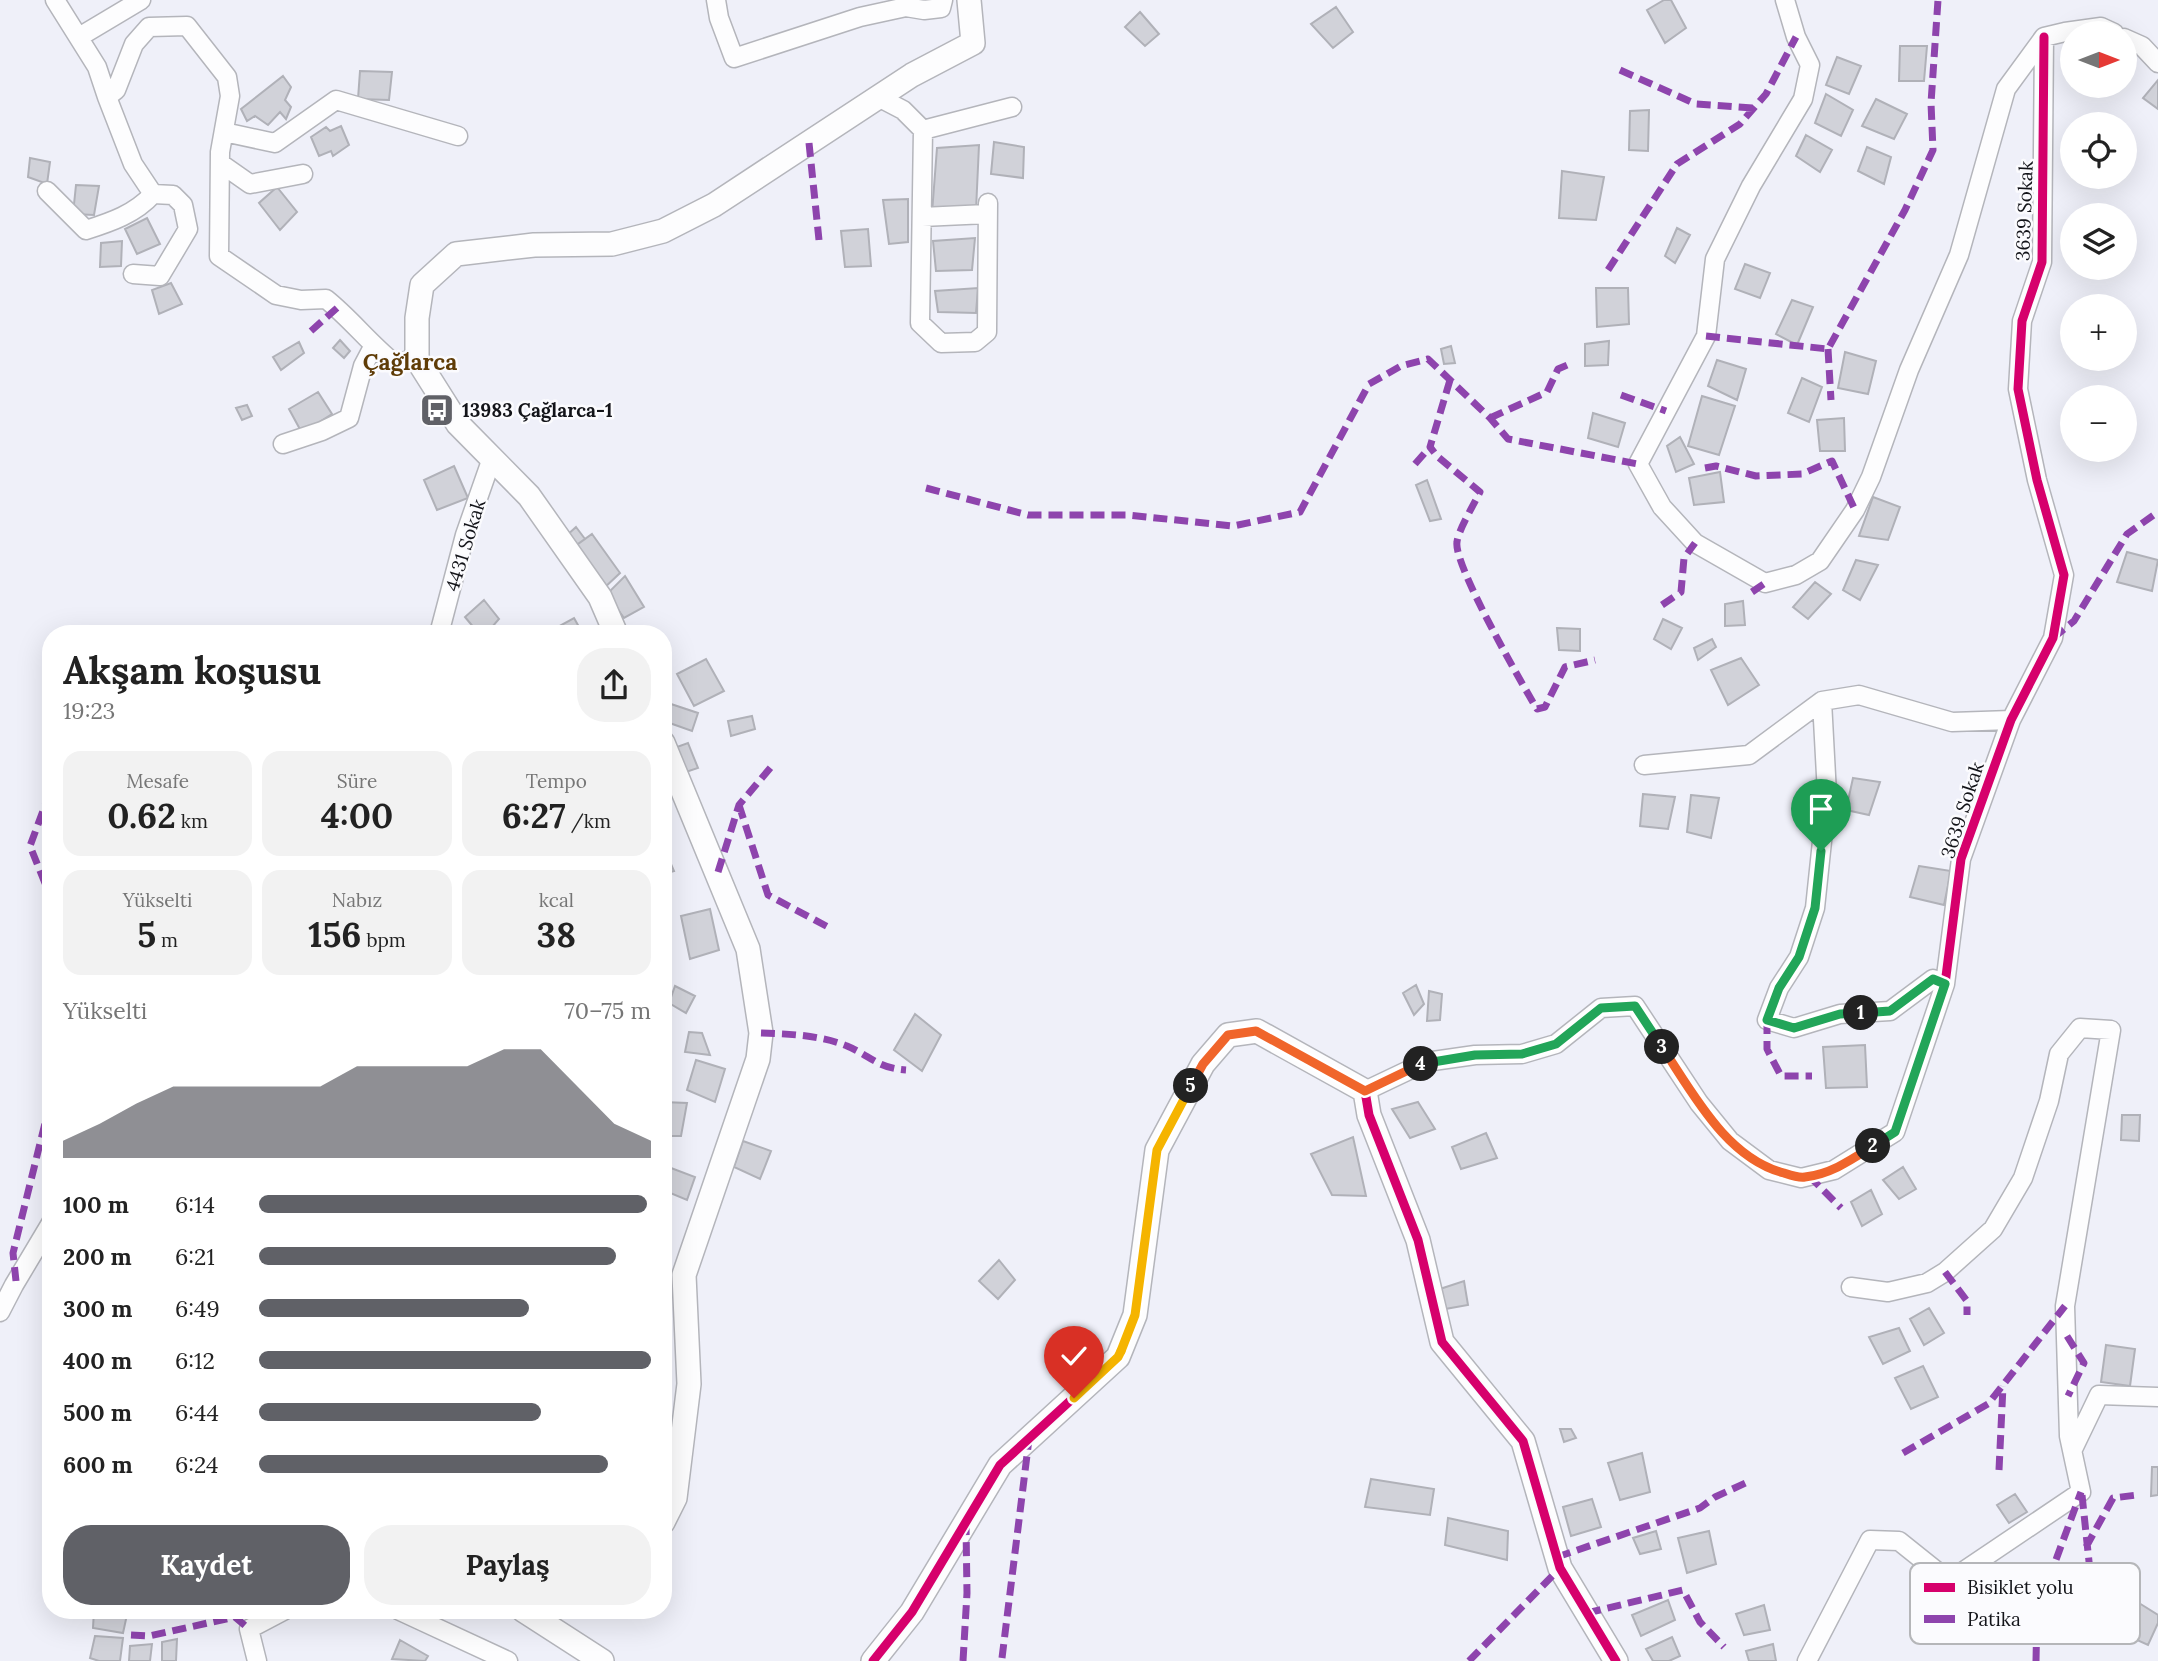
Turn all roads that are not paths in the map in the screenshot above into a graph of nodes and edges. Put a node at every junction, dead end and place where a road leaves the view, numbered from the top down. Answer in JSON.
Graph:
{"nodes":[{"id":1,"x":55,"y":0,"type":"edge"},
{"id":2,"x":141,"y":0,"type":"edge"},
{"id":3,"x":716,"y":0,"type":"edge"},
{"id":4,"x":943,"y":0,"type":"edge"},
{"id":5,"x":969,"y":0,"type":"edge"},
{"id":6,"x":1785,"y":0,"type":"edge"},
{"id":7,"x":2060,"y":33,"type":"edge"},
{"id":8,"x":79,"y":37,"type":"junction"},
{"id":9,"x":2045,"y":37,"type":"junction"},
{"id":10,"x":2137,"y":44,"type":"edge"},
{"id":11,"x":2158,"y":63,"type":"edge"},
{"id":12,"x":107,"y":97,"type":"junction"},
{"id":13,"x":878,"y":97,"type":"junction"},
{"id":14,"x":1012,"y":107,"type":"dead end"},
{"id":15,"x":923,"y":130,"type":"junction"},
{"id":16,"x":224,"y":132,"type":"junction"},
{"id":17,"x":458,"y":136,"type":"dead end"},
{"id":18,"x":220,"y":163,"type":"junction"},
{"id":19,"x":303,"y":173,"type":"dead end"},
{"id":20,"x":47,"y":191,"type":"dead end"},
{"id":21,"x":153,"y":194,"type":"junction"},
{"id":22,"x":922,"y":217,"type":"junction"},
{"id":23,"x":133,"y":274,"type":"dead end"},
{"id":24,"x":373,"y":347,"type":"junction"},
{"id":25,"x":417,"y":359,"type":"junction"},
{"id":26,"x":283,"y":444,"type":"dead end"},
{"id":27,"x":492,"y":458,"type":"junction"},
{"id":28,"x":441,"y":625,"type":"edge"},
{"id":29,"x":612,"y":625,"type":"edge"},
{"id":30,"x":1822,"y":701,"type":"junction"},
{"id":31,"x":2011,"y":720,"type":"junction"},
{"id":32,"x":672,"y":765,"type":"edge"},
{"id":33,"x":1644,"y":765,"type":"dead end"},
{"id":34,"x":1945,"y":984,"type":"junction"},
{"id":35,"x":1365,"y":1091,"type":"junction"},
{"id":36,"x":42,"y":1238,"type":"edge"},
{"id":37,"x":1851,"y":1287,"type":"dead end"},
{"id":38,"x":0,"y":1312,"type":"edge"},
{"id":39,"x":2158,"y":1397,"type":"edge"},
{"id":40,"x":2073,"y":1449,"type":"junction"},
{"id":41,"x":672,"y":1504,"type":"edge"},
{"id":42,"x":1926,"y":1563,"type":"edge"},
{"id":43,"x":1976,"y":1563,"type":"edge"},
{"id":44,"x":268,"y":1619,"type":"edge"},
{"id":45,"x":417,"y":1619,"type":"edge"},
{"id":46,"x":537,"y":1619,"type":"edge"},
{"id":47,"x":257,"y":1661,"type":"edge"},
{"id":48,"x":508,"y":1661,"type":"edge"},
{"id":49,"x":602,"y":1661,"type":"edge"},
{"id":50,"x":873,"y":1661,"type":"edge"},
{"id":51,"x":1616,"y":1661,"type":"edge"},
{"id":52,"x":1807,"y":1661,"type":"edge"}],
"edges":[{"from":1,"to":8,"type":"street"},
{"from":2,"to":8,"type":"street"},
{"from":3,"to":4,"type":"street"},
{"from":5,"to":13,"type":"street"},
{"from":6,"to":9,"type":"street"},
{"from":7,"to":9,"type":"street"},
{"from":8,"to":12,"type":"street"},
{"from":9,"to":31,"type":"street","name":"3639 Sokak"},
{"from":10,"to":11,"type":"street"},
{"from":12,"to":16,"type":"street"},
{"from":12,"to":21,"type":"street"},
{"from":13,"to":15,"type":"street"},
{"from":13,"to":25,"type":"street"},
{"from":14,"to":15,"type":"street"},
{"from":15,"to":22,"type":"street"},
{"from":16,"to":17,"type":"street"},
{"from":16,"to":18,"type":"street"},
{"from":18,"to":19,"type":"street"},
{"from":18,"to":24,"type":"street"},
{"from":20,"to":21,"type":"street"},
{"from":21,"to":23,"type":"street"},
{"from":22,"to":22,"type":"street"},
{"from":24,"to":25,"type":"street"},
{"from":24,"to":26,"type":"street"},
{"from":25,"to":27,"type":"street"},
{"from":27,"to":28,"type":"street","name":"4431 Sokak"},
{"from":27,"to":29,"type":"street"},
{"from":30,"to":31,"type":"street"},
{"from":30,"to":33,"type":"street"},
{"from":30,"to":34,"type":"street"},
{"from":31,"to":34,"type":"street","name":"3639 Sokak"},
{"from":32,"to":41,"type":"street"},
{"from":34,"to":35,"type":"street","name":"3639 Sokak"},
{"from":35,"to":50,"type":"street"},
{"from":35,"to":51,"type":"street"},
{"from":36,"to":38,"type":"street"},
{"from":37,"to":40,"type":"street"},
{"from":39,"to":40,"type":"street"},
{"from":40,"to":43,"type":"street"},
{"from":42,"to":52,"type":"street"},
{"from":44,"to":47,"type":"street"},
{"from":45,"to":48,"type":"street"},
{"from":46,"to":49,"type":"street"}]}
